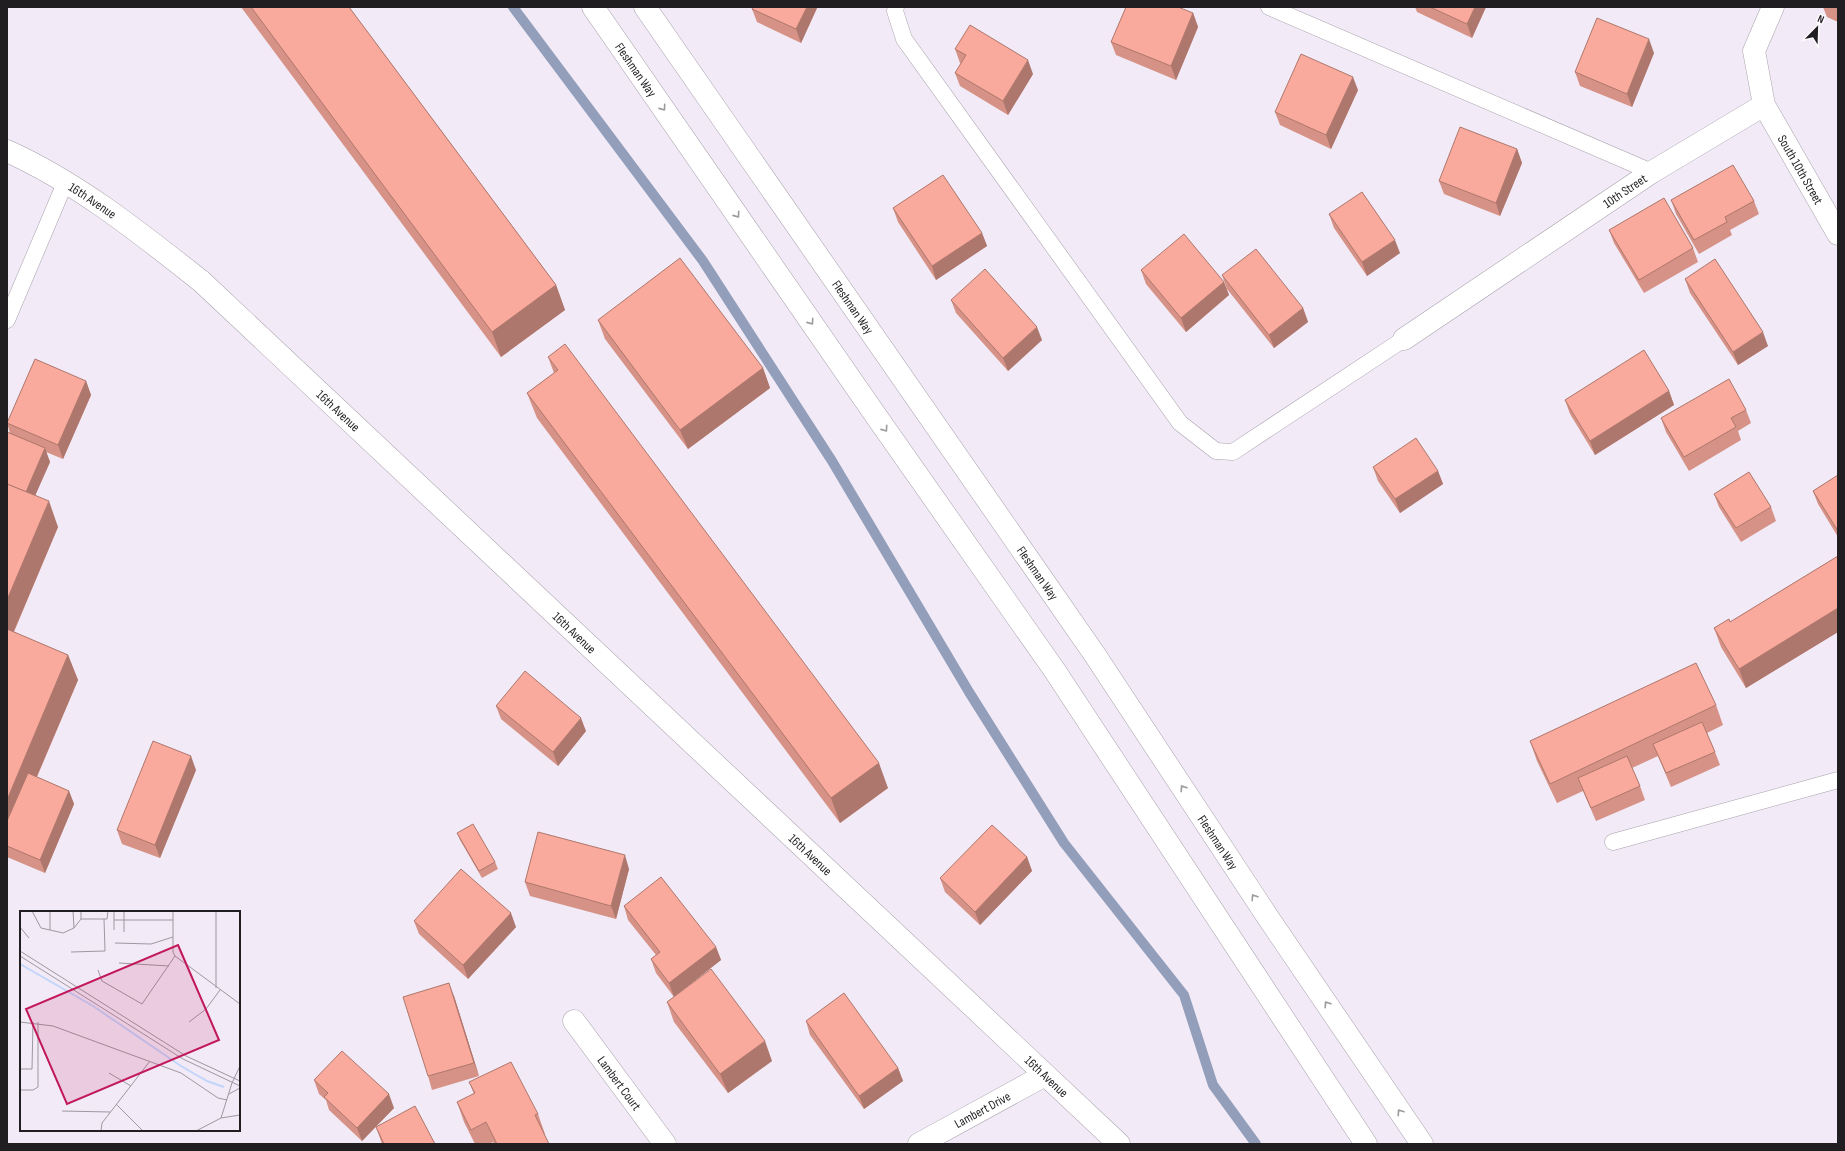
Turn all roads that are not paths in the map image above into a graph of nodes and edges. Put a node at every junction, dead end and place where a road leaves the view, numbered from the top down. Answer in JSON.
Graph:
{"nodes":[{"id":1,"x":593,"y":7,"type":"edge"},
{"id":2,"x":645,"y":7,"type":"edge"},
{"id":3,"x":896,"y":7,"type":"edge"},
{"id":4,"x":1269,"y":7,"type":"edge"},
{"id":5,"x":1773,"y":7,"type":"edge"},
{"id":6,"x":1764,"y":104,"type":"junction"},
{"id":7,"x":8,"y":154,"type":"edge"},
{"id":8,"x":1652,"y":172,"type":"junction"},
{"id":9,"x":65,"y":183,"type":"junction"},
{"id":10,"x":1838,"y":234,"type":"edge"},
{"id":11,"x":7,"y":320,"type":"edge"},
{"id":12,"x":1404,"y":339,"type":"joint"},
{"id":13,"x":1838,"y":780,"type":"edge"},
{"id":14,"x":1613,"y":842,"type":"dead end"},
{"id":15,"x":574,"y":1021,"type":"dead end"},
{"id":16,"x":1045,"y":1075,"type":"junction"},
{"id":17,"x":665,"y":1144,"type":"edge"},
{"id":18,"x":919,"y":1144,"type":"edge"},
{"id":19,"x":1119,"y":1144,"type":"edge"},
{"id":20,"x":1366,"y":1144,"type":"edge"},
{"id":21,"x":1422,"y":1144,"type":"edge"}],
"edges":[{"from":1,"to":20,"type":"main road","name":"Fleshman Way","one_way":true},
{"from":21,"to":2,"type":"main road","name":"Fleshman Way","one_way":true},
{"from":3,"to":12,"type":"lane"},
{"from":4,"to":8,"type":"lane"},
{"from":5,"to":6,"type":"main road"},
{"from":6,"to":8,"type":"main road","name":"10th Street"},
{"from":6,"to":10,"type":"main road","name":"South 10th Street"},
{"from":7,"to":9,"type":"main road","name":"16th Avenue"},
{"from":8,"to":12,"type":"main road","name":"10th Street"},
{"from":9,"to":11,"type":"lane"},
{"from":9,"to":16,"type":"main road","name":"16th Avenue"},
{"from":13,"to":14,"type":"lane"},
{"from":15,"to":17,"type":"main road","name":"Lambert Court"},
{"from":16,"to":18,"type":"main road","name":"Lambert Drive"},
{"from":16,"to":19,"type":"main road","name":"16th Avenue"}]}
